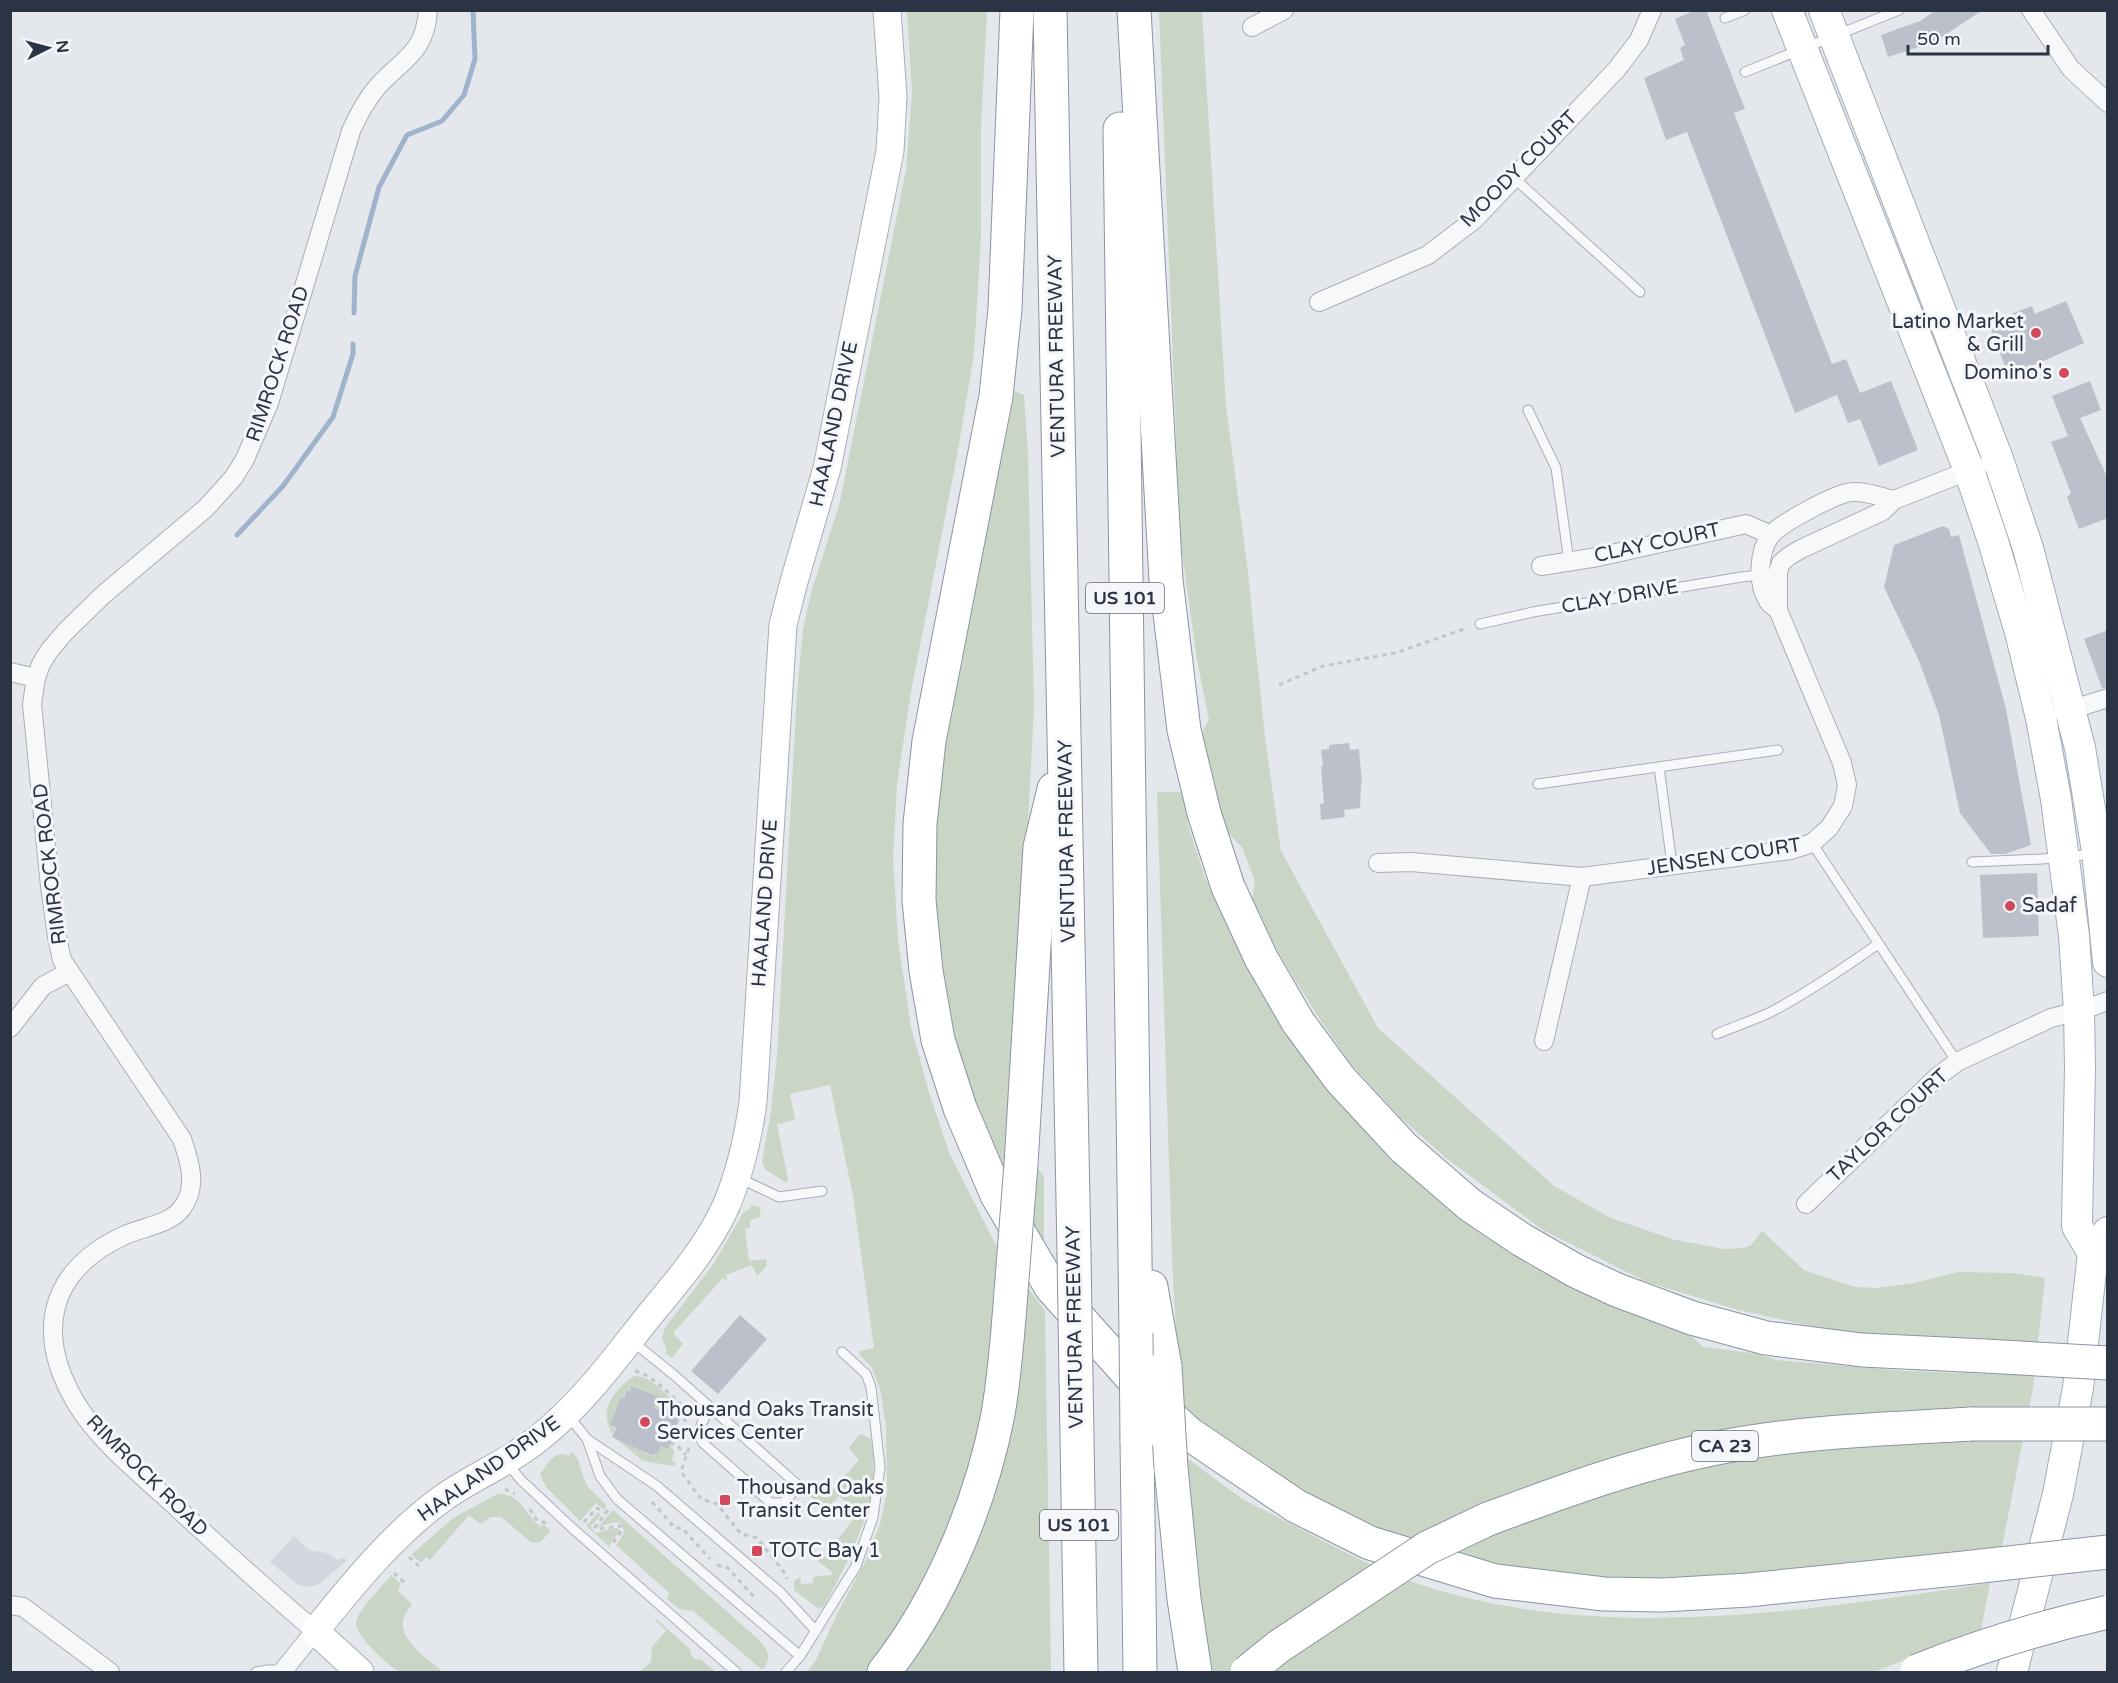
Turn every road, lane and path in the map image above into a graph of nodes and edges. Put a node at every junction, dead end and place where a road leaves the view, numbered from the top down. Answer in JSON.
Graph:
{"nodes":[{"id":1,"x":428,"y":10,"type":"edge"},
{"id":2,"x":887,"y":10,"type":"edge"},
{"id":3,"x":1017,"y":10,"type":"edge"},
{"id":4,"x":1050,"y":10,"type":"edge"},
{"id":5,"x":1118,"y":10,"type":"edge"},
{"id":6,"x":1134,"y":10,"type":"edge"},
{"id":7,"x":1284,"y":10,"type":"edge"},
{"id":8,"x":1652,"y":10,"type":"edge"},
{"id":9,"x":1745,"y":10,"type":"edge"},
{"id":10,"x":1787,"y":10,"type":"edge"},
{"id":11,"x":1899,"y":10,"type":"edge"},
{"id":12,"x":2031,"y":10,"type":"edge"},
{"id":13,"x":1725,"y":18,"type":"dead end"},
{"id":14,"x":1829,"y":24,"type":"edge"},
{"id":15,"x":1252,"y":27,"type":"dead end"},
{"id":16,"x":1803,"y":49,"type":"junction"},
{"id":17,"x":1745,"y":72,"type":"dead end"},
{"id":18,"x":2108,"y":103,"type":"edge"},
{"id":19,"x":1514,"y":178,"type":"junction"},
{"id":20,"x":1640,"y":292,"type":"dead end"},
{"id":21,"x":1319,"y":302,"type":"dead end"},
{"id":22,"x":1528,"y":410,"type":"dead end"},
{"id":23,"x":1998,"y":459,"type":"junction"},
{"id":24,"x":1969,"y":470,"type":"junction"},
{"id":25,"x":1894,"y":500,"type":"junction"},
{"id":26,"x":1771,"y":535,"type":"junction"},
{"id":27,"x":1569,"y":562,"type":"junction"},
{"id":28,"x":1540,"y":566,"type":"dead end"},
{"id":29,"x":1761,"y":575,"type":"junction"},
{"id":30,"x":1778,"y":610,"type":"junction"},
{"id":31,"x":1480,"y":624,"type":"joint"},
{"id":32,"x":10,"y":672,"type":"edge"},
{"id":33,"x":36,"y":678,"type":"junction"},
{"id":34,"x":1280,"y":685,"type":"dead end"},
{"id":35,"x":2108,"y":698,"type":"edge"},
{"id":36,"x":2071,"y":709,"type":"junction"},
{"id":37,"x":2041,"y":718,"type":"junction"},
{"id":38,"x":1065,"y":743,"type":"junction"},
{"id":39,"x":1778,"y":750,"type":"dead end"},
{"id":40,"x":1659,"y":767,"type":"junction"},
{"id":41,"x":1538,"y":784,"type":"dead end"},
{"id":42,"x":1812,"y":843,"type":"junction"},
{"id":43,"x":2097,"y":854,"type":"junction"},
{"id":44,"x":2065,"y":857,"type":"junction"},
{"id":45,"x":1972,"y":861,"type":"dead end"},
{"id":46,"x":1378,"y":863,"type":"dead end"},
{"id":47,"x":1672,"y":865,"type":"junction"},
{"id":48,"x":1582,"y":878,"type":"junction"},
{"id":49,"x":1878,"y":944,"type":"junction"},
{"id":50,"x":2108,"y":962,"type":"edge"},
{"id":51,"x":69,"y":972,"type":"junction"},
{"id":52,"x":2108,"y":1001,"type":"edge"},
{"id":53,"x":2079,"y":1011,"type":"junction"},
{"id":54,"x":10,"y":1028,"type":"edge"},
{"id":55,"x":1717,"y":1034,"type":"dead end"},
{"id":56,"x":1544,"y":1041,"type":"dead end"},
{"id":57,"x":1957,"y":1062,"type":"junction"},
{"id":58,"x":737,"y":1177,"type":"junction"},
{"id":59,"x":1132,"y":1185,"type":"junction"},
{"id":60,"x":822,"y":1191,"type":"dead end"},
{"id":61,"x":1806,"y":1204,"type":"dead end"},
{"id":62,"x":2102,"y":1246,"type":"edge"},
{"id":63,"x":630,"y":1340,"type":"junction"},
{"id":64,"x":842,"y":1352,"type":"dead end"},
{"id":65,"x":2108,"y":1363,"type":"edge"},
{"id":66,"x":635,"y":1371,"type":"dead end"},
{"id":67,"x":710,"y":1409,"type":"junction"},
{"id":68,"x":567,"y":1414,"type":"junction"},
{"id":69,"x":2108,"y":1424,"type":"edge"},
{"id":70,"x":685,"y":1437,"type":"dead end"},
{"id":71,"x":587,"y":1439,"type":"junction"},
{"id":72,"x":670,"y":1443,"type":"dead end"},
{"id":73,"x":687,"y":1443,"type":"dead end"},
{"id":74,"x":686,"y":1455,"type":"junction"},
{"id":75,"x":506,"y":1461,"type":"junction"},
{"id":76,"x":647,"y":1496,"type":"dead end"},
{"id":77,"x":609,"y":1508,"type":"dead end"},
{"id":78,"x":605,"y":1513,"type":"junction"},
{"id":79,"x":582,"y":1523,"type":"dead end"},
{"id":80,"x":613,"y":1547,"type":"dead end"},
{"id":81,"x":408,"y":1552,"type":"dead end"},
{"id":82,"x":2108,"y":1552,"type":"edge"},
{"id":83,"x":419,"y":1566,"type":"dead end"},
{"id":84,"x":391,"y":1569,"type":"dead end"},
{"id":85,"x":784,"y":1572,"type":"dead end"},
{"id":86,"x":405,"y":1583,"type":"dead end"},
{"id":87,"x":759,"y":1602,"type":"dead end"},
{"id":88,"x":10,"y":1605,"type":"edge"},
{"id":89,"x":2108,"y":1612,"type":"edge"},
{"id":90,"x":315,"y":1631,"type":"junction"},
{"id":91,"x":816,"y":1631,"type":"junction"},
{"id":92,"x":800,"y":1656,"type":"junction"},
{"id":93,"x":283,"y":1671,"type":"edge"},
{"id":94,"x":111,"y":1672,"type":"edge"},
{"id":95,"x":256,"y":1672,"type":"edge"},
{"id":96,"x":360,"y":1672,"type":"edge"},
{"id":97,"x":736,"y":1672,"type":"edge"},
{"id":98,"x":786,"y":1672,"type":"edge"},
{"id":99,"x":884,"y":1672,"type":"edge"},
{"id":100,"x":1081,"y":1672,"type":"edge"},
{"id":101,"x":1140,"y":1672,"type":"edge"},
{"id":102,"x":1195,"y":1672,"type":"edge"},
{"id":103,"x":1247,"y":1672,"type":"edge"},
{"id":104,"x":1915,"y":1672,"type":"edge"},
{"id":105,"x":2012,"y":1672,"type":"edge"}],
"edges":[{"from":1,"to":33,"type":"street","name":"RIMROCK ROAD"},
{"from":2,"to":58,"type":"street","name":"HAALAND DRIVE"},
{"from":3,"to":82,"type":"highway","bridge":true},
{"from":4,"to":38,"type":"highway","name":"VENTURA FREEWAY","number":"US 101"},
{"from":5,"to":59,"type":"highway","number":"US 101"},
{"from":6,"to":65,"type":"highway","bridge":true},
{"from":7,"to":15,"type":"street"},
{"from":8,"to":19,"type":"street","name":"MOODY COURT"},
{"from":9,"to":13,"type":"lane"},
{"from":10,"to":16,"type":"main road"},
{"from":11,"to":14,"type":"lane"},
{"from":12,"to":18,"type":"street"},
{"from":14,"to":16,"type":"lane"},
{"from":14,"to":23,"type":"main road"},
{"from":16,"to":17,"type":"lane"},
{"from":16,"to":24,"type":"main road"},
{"from":19,"to":20,"type":"lane"},
{"from":19,"to":21,"type":"street","name":"MOODY COURT"},
{"from":22,"to":27,"type":"lane"},
{"from":23,"to":24,"type":"street"},
{"from":23,"to":36,"type":"main road"},
{"from":24,"to":25,"type":"street"},
{"from":24,"to":37,"type":"main road"},
{"from":25,"to":26,"type":"street"},
{"from":25,"to":30,"type":"street"},
{"from":26,"to":27,"type":"street","name":"CLAY COURT"},
{"from":26,"to":29,"type":"street"},
{"from":27,"to":28,"type":"street","name":"CLAY COURT"},
{"from":29,"to":30,"type":"street"},
{"from":29,"to":31,"type":"lane","name":"CLAY DRIVE"},
{"from":30,"to":42,"type":"street","name":"JENSEN COURT"},
{"from":31,"to":34,"type":"path"},
{"from":32,"to":33,"type":"street"},
{"from":33,"to":51,"type":"street","name":"RIMROCK ROAD"},
{"from":35,"to":36,"type":"street"},
{"from":36,"to":37,"type":"street"},
{"from":36,"to":43,"type":"main road"},
{"from":37,"to":44,"type":"main road"},
{"from":38,"to":99,"type":"highway","bridge":true},
{"from":38,"to":100,"type":"highway","name":"VENTURA FREEWAY","number":"US 101","bridge":true},
{"from":39,"to":40,"type":"lane"},
{"from":40,"to":41,"type":"lane"},
{"from":40,"to":47,"type":"lane"},
{"from":42,"to":47,"type":"street","name":"JENSEN COURT"},
{"from":42,"to":49,"type":"lane"},
{"from":43,"to":44,"type":"lane"},
{"from":43,"to":50,"type":"main road"},
{"from":44,"to":45,"type":"lane"},
{"from":44,"to":53,"type":"main road"},
{"from":46,"to":48,"type":"street","name":"JENSEN COURT"},
{"from":47,"to":48,"type":"street","name":"JENSEN COURT"},
{"from":48,"to":56,"type":"street"},
{"from":49,"to":55,"type":"lane"},
{"from":49,"to":57,"type":"lane"},
{"from":51,"to":54,"type":"street"},
{"from":51,"to":90,"type":"street","name":"RIMROCK ROAD"},
{"from":52,"to":53,"type":"street","name":"TAYLOR COURT"},
{"from":53,"to":57,"type":"street","name":"TAYLOR COURT"},
{"from":53,"to":62,"type":"main road"},
{"from":57,"to":61,"type":"street","name":"TAYLOR COURT"},
{"from":58,"to":60,"type":"lane"},
{"from":58,"to":63,"type":"street","name":"HAALAND DRIVE"},
{"from":59,"to":101,"type":"highway","number":"US 101","bridge":true},
{"from":59,"to":102,"type":"highway","bridge":true},
{"from":62,"to":105,"type":"main road"},
{"from":63,"to":67,"type":"lane"},
{"from":63,"to":68,"type":"street","name":"HAALAND DRIVE"},
{"from":64,"to":91,"type":"lane"},
{"from":66,"to":70,"type":"path"},
{"from":67,"to":67,"type":"lane"},
{"from":68,"to":71,"type":"lane"},
{"from":68,"to":75,"type":"street","name":"HAALAND DRIVE"},
{"from":69,"to":103,"type":"highway","number":"CA 23","bridge":true},
{"from":71,"to":91,"type":"lane"},
{"from":71,"to":92,"type":"lane"},
{"from":72,"to":74,"type":"path"},
{"from":73,"to":74,"type":"path"},
{"from":74,"to":85,"type":"path"},
{"from":75,"to":90,"type":"street","name":"HAALAND DRIVE"},
{"from":75,"to":97,"type":"lane"},
{"from":76,"to":87,"type":"path"},
{"from":77,"to":78,"type":"path"},
{"from":78,"to":79,"type":"path"},
{"from":78,"to":80,"type":"path"},
{"from":81,"to":83,"type":"path"},
{"from":84,"to":86,"type":"path"},
{"from":88,"to":94,"type":"street"},
{"from":89,"to":104,"type":"highway","bridge":true},
{"from":90,"to":93,"type":"street"},
{"from":90,"to":96,"type":"street"},
{"from":91,"to":92,"type":"lane"},
{"from":92,"to":98,"type":"lane"},
{"from":93,"to":95,"type":"lane"}]}
